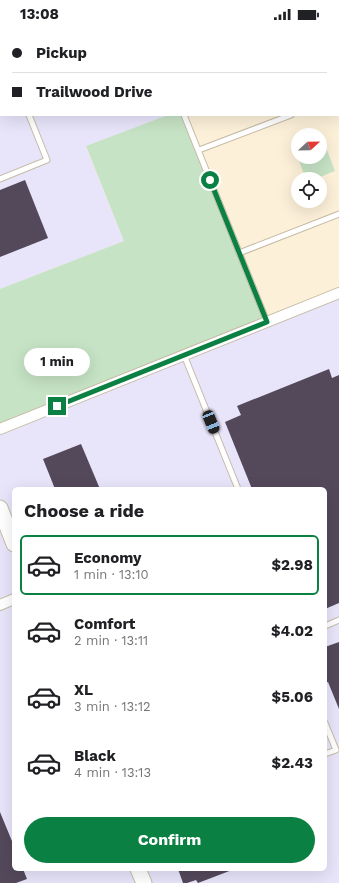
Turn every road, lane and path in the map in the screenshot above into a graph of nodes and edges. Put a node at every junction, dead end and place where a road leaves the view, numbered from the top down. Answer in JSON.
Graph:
{"nodes":[{"id":1,"x":29,"y":116,"type":"edge"},
{"id":2,"x":184,"y":116,"type":"edge"},
{"id":3,"x":288,"y":116,"type":"edge"},
{"id":4,"x":199,"y":150,"type":"junction"},
{"id":5,"x":0,"y":179,"type":"edge"},
{"id":6,"x":339,"y":214,"type":"edge"},
{"id":7,"x":239,"y":253,"type":"junction"},
{"id":8,"x":339,"y":293,"type":"edge"},
{"id":9,"x":267,"y":322,"type":"junction"},
{"id":10,"x":184,"y":355,"type":"junction"},
{"id":11,"x":0,"y":429,"type":"edge"},
{"id":12,"x":237,"y":487,"type":"edge"},
{"id":13,"x":0,"y":508,"type":"edge"},
{"id":14,"x":12,"y":539,"type":"edge"},
{"id":15,"x":12,"y":601,"type":"edge"},
{"id":16,"x":0,"y":605,"type":"edge"},
{"id":17,"x":339,"y":620,"type":"edge"},
{"id":18,"x":327,"y":625,"type":"edge"},
{"id":19,"x":327,"y":728,"type":"edge"},
{"id":20,"x":327,"y":753,"type":"edge"},
{"id":21,"x":139,"y":871,"type":"edge"},
{"id":22,"x":144,"y":883,"type":"edge"}],
"edges":[{"from":1,"to":5,"type":"lane"},
{"from":2,"to":4,"type":"lane"},
{"from":3,"to":4,"type":"lane"},
{"from":4,"to":7,"type":"lane"},
{"from":6,"to":7,"type":"lane"},
{"from":7,"to":9,"type":"lane"},
{"from":8,"to":9,"type":"street"},
{"from":9,"to":10,"type":"street"},
{"from":10,"to":11,"type":"street"},
{"from":10,"to":12,"type":"lane"},
{"from":13,"to":14,"type":"main road"},
{"from":15,"to":16,"type":"street"},
{"from":17,"to":18,"type":"lane"},
{"from":19,"to":20,"type":"lane"},
{"from":21,"to":22,"type":"main road"}]}
